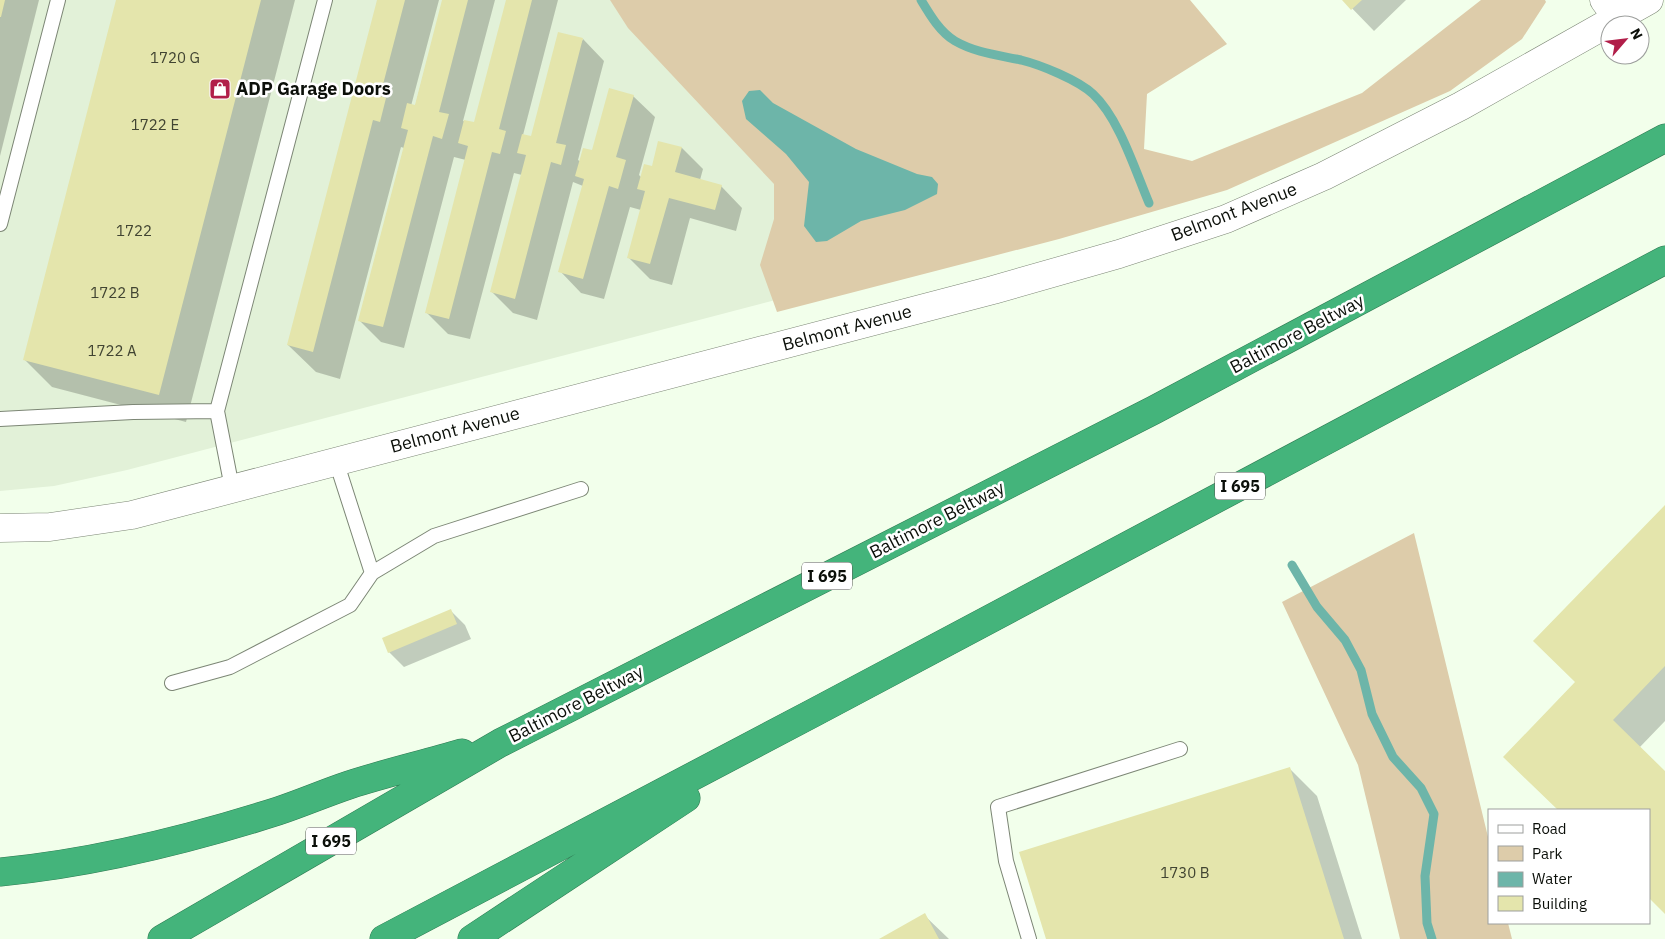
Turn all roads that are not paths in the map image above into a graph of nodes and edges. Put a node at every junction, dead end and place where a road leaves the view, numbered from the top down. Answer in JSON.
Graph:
{"nodes":[{"id":1,"x":58,"y":0,"type":"edge"},
{"id":2,"x":325,"y":0,"type":"edge"},
{"id":3,"x":1649,"y":0,"type":"edge"},
{"id":4,"x":1611,"y":9,"type":"edge"},
{"id":5,"x":1665,"y":138,"type":"edge"},
{"id":6,"x":0,"y":224,"type":"edge"},
{"id":7,"x":1665,"y":260,"type":"edge"},
{"id":8,"x":217,"y":411,"type":"junction"},
{"id":9,"x":0,"y":419,"type":"edge"},
{"id":10,"x":336,"y":461,"type":"junction"},
{"id":11,"x":232,"y":488,"type":"junction"},
{"id":12,"x":581,"y":489,"type":"dead end"},
{"id":13,"x":0,"y":528,"type":"edge"},
{"id":14,"x":372,"y":573,"type":"junction"},
{"id":15,"x":172,"y":682,"type":"dead end"},
{"id":16,"x":815,"y":712,"type":"junction"},
{"id":17,"x":500,"y":743,"type":"junction"},
{"id":18,"x":1180,"y":749,"type":"dead end"},
{"id":19,"x":0,"y":872,"type":"edge"},
{"id":20,"x":162,"y":939,"type":"edge"},
{"id":21,"x":384,"y":939,"type":"edge"},
{"id":22,"x":472,"y":939,"type":"edge"},
{"id":23,"x":1029,"y":939,"type":"edge"}],
"edges":[{"from":1,"to":6,"type":"lane"},
{"from":2,"to":8,"type":"lane"},
{"from":3,"to":4,"type":"street","name":"Belmont Avenue"},
{"from":4,"to":10,"type":"street","name":"Belmont Avenue"},
{"from":5,"to":17,"type":"highway","name":"Baltimore Beltway","number":"I 695"},
{"from":7,"to":16,"type":"highway","number":"I 695"},
{"from":8,"to":9,"type":"lane"},
{"from":8,"to":11,"type":"lane"},
{"from":10,"to":11,"type":"street","name":"Belmont Avenue"},
{"from":10,"to":14,"type":"lane"},
{"from":11,"to":13,"type":"street","name":"Belmont Avenue"},
{"from":12,"to":14,"type":"lane"},
{"from":14,"to":15,"type":"lane"},
{"from":16,"to":21,"type":"highway","number":"I 695"},
{"from":16,"to":22,"type":"highway"},
{"from":17,"to":19,"type":"highway"},
{"from":17,"to":20,"type":"highway","name":"Baltimore Beltway","number":"I 695"},
{"from":18,"to":23,"type":"lane"}]}
